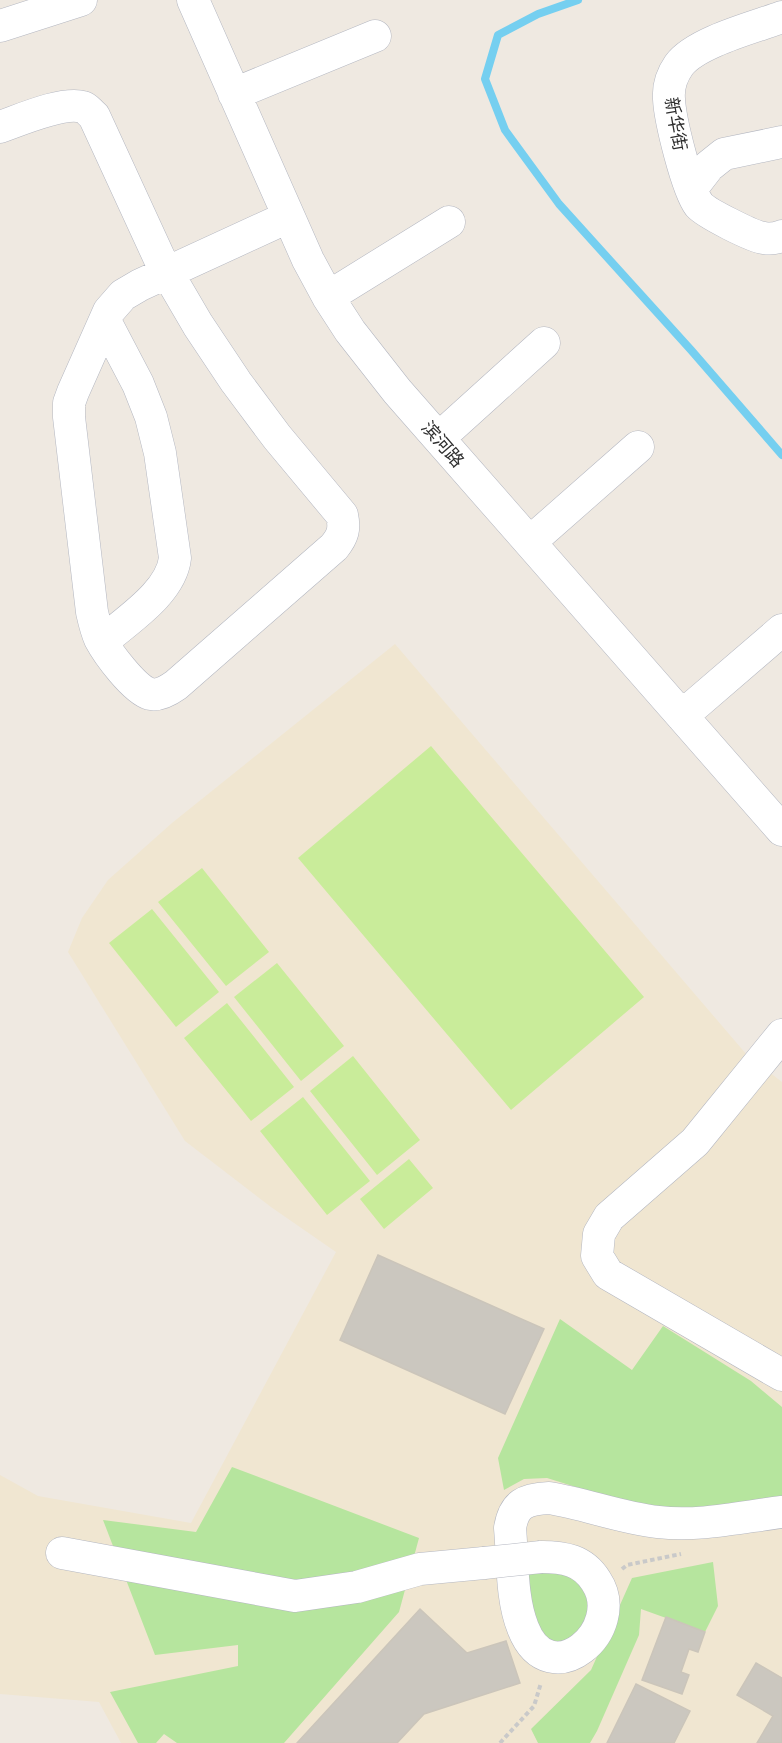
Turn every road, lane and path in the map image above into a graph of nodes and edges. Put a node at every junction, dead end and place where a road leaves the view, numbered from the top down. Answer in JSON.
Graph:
{"nodes":[{"id":1,"x":81,"y":0,"type":"edge"},
{"id":2,"x":193,"y":0,"type":"edge"},
{"id":3,"x":782,"y":17,"type":"edge"},
{"id":4,"x":0,"y":26,"type":"edge"},
{"id":5,"x":375,"y":36,"type":"dead end"},
{"id":6,"x":234,"y":94,"type":"junction"},
{"id":7,"x":0,"y":127,"type":"edge"},
{"id":8,"x":782,"y":142,"type":"edge"},
{"id":9,"x":692,"y":188,"type":"junction"},
{"id":10,"x":288,"y":217,"type":"junction"},
{"id":11,"x":449,"y":222,"type":"dead end"},
{"id":12,"x":782,"y":236,"type":"edge"},
{"id":13,"x":167,"y":272,"type":"junction"},
{"id":14,"x":328,"y":297,"type":"junction"},
{"id":15,"x":105,"y":321,"type":"junction"},
{"id":16,"x":544,"y":344,"type":"dead end"},
{"id":17,"x":439,"y":438,"type":"junction"},
{"id":18,"x":639,"y":447,"type":"dead end"},
{"id":19,"x":530,"y":542,"type":"junction"},
{"id":20,"x":782,"y":630,"type":"edge"},
{"id":21,"x":102,"y":642,"type":"junction"},
{"id":22,"x":682,"y":716,"type":"junction"},
{"id":23,"x":782,"y":830,"type":"edge"},
{"id":24,"x":782,"y":1035,"type":"edge"},
{"id":25,"x":782,"y":1376,"type":"edge"},
{"id":26,"x":782,"y":1512,"type":"edge"},
{"id":27,"x":62,"y":1553,"type":"dead end"},
{"id":28,"x":549,"y":1657,"type":"junction"},
{"id":29,"x":500,"y":1743,"type":"edge"}],
"edges":[{"from":1,"to":4,"type":"street"},
{"from":2,"to":6,"type":"street","name":"滨河路"},
{"from":3,"to":9,"type":"street","name":"新华街"},
{"from":5,"to":6,"type":"street"},
{"from":6,"to":10,"type":"street","name":"滨河路"},
{"from":7,"to":13,"type":"street"},
{"from":8,"to":9,"type":"street"},
{"from":9,"to":12,"type":"street","name":"新华街"},
{"from":10,"to":13,"type":"street"},
{"from":10,"to":14,"type":"street","name":"滨河路"},
{"from":11,"to":14,"type":"street"},
{"from":13,"to":15,"type":"street"},
{"from":13,"to":21,"type":"street"},
{"from":14,"to":17,"type":"street","name":"滨河路"},
{"from":15,"to":21,"type":"street"},
{"from":15,"to":21,"type":"street"},
{"from":16,"to":17,"type":"street"},
{"from":17,"to":19,"type":"street","name":"滨河路"},
{"from":18,"to":19,"type":"street"},
{"from":19,"to":22,"type":"street","name":"滨河路"},
{"from":20,"to":22,"type":"street"},
{"from":22,"to":23,"type":"street","name":"滨河路"},
{"from":24,"to":25,"type":"street"},
{"from":26,"to":28,"type":"street"},
{"from":27,"to":28,"type":"street","bridge":true},
{"from":28,"to":29,"type":"path"}]}
